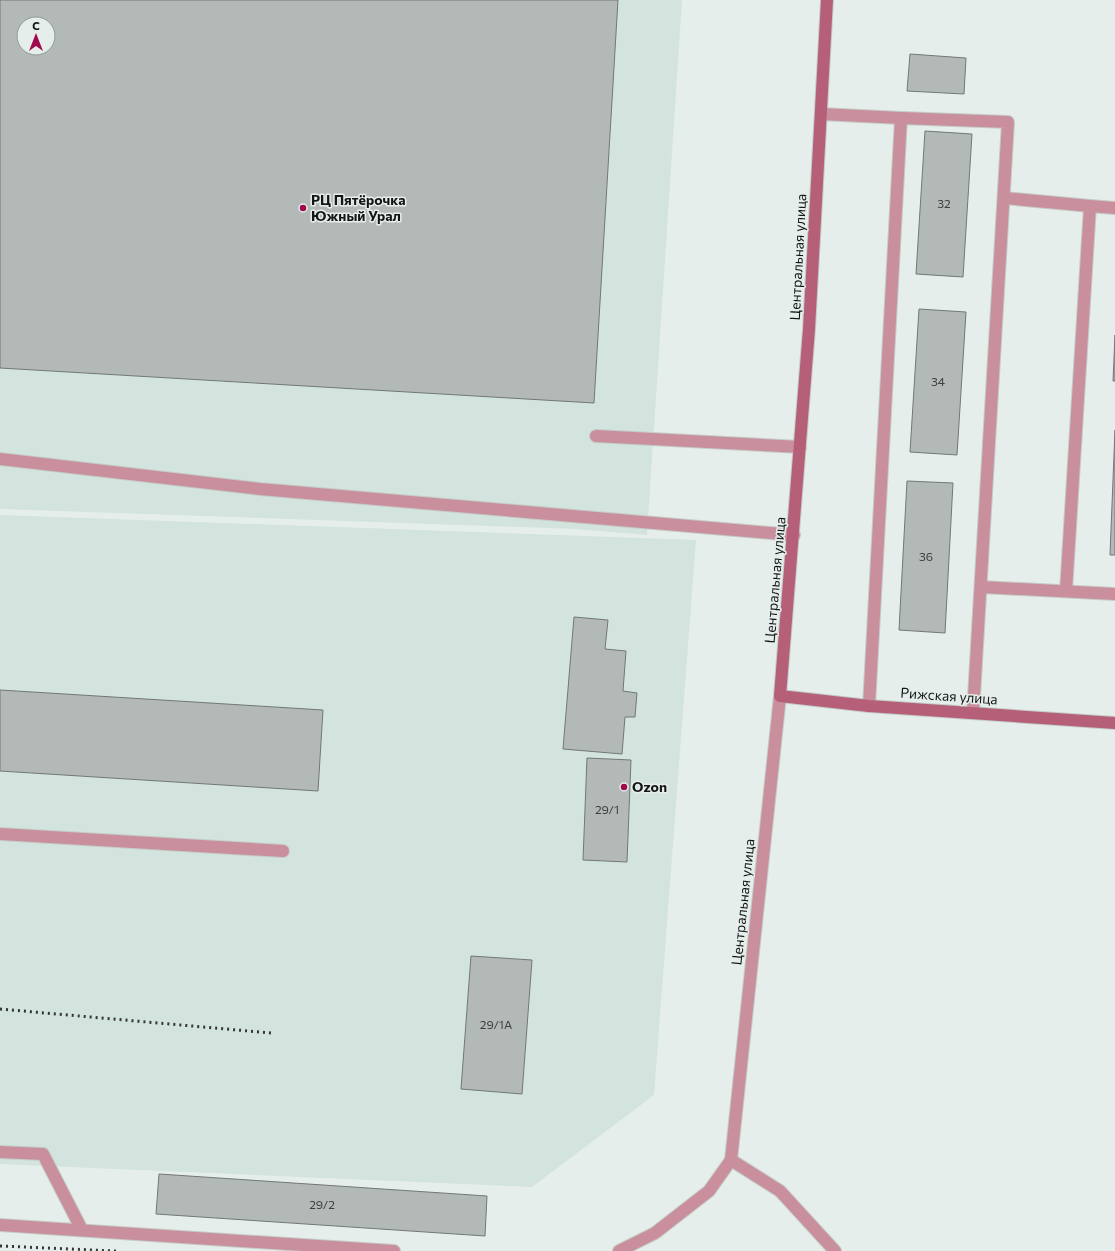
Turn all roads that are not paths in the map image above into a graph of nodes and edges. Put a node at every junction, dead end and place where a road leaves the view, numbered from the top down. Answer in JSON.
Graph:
{"nodes":[{"id":1,"x":827,"y":0,"type":"edge"},
{"id":2,"x":821,"y":114,"type":"junction"},
{"id":3,"x":901,"y":118,"type":"junction"},
{"id":4,"x":1004,"y":198,"type":"junction"},
{"id":5,"x":1090,"y":206,"type":"junction"},
{"id":6,"x":1115,"y":208,"type":"edge"},
{"id":7,"x":596,"y":436,"type":"dead end"},
{"id":8,"x":800,"y":447,"type":"junction"},
{"id":9,"x":0,"y":460,"type":"edge"},
{"id":10,"x":794,"y":536,"type":"junction"},
{"id":11,"x":981,"y":587,"type":"junction"},
{"id":12,"x":1066,"y":591,"type":"junction"},
{"id":13,"x":1115,"y":594,"type":"edge"},
{"id":14,"x":780,"y":696,"type":"junction"},
{"id":15,"x":869,"y":706,"type":"junction"},
{"id":16,"x":972,"y":713,"type":"junction"},
{"id":17,"x":1115,"y":723,"type":"edge"},
{"id":18,"x":0,"y":834,"type":"edge"},
{"id":19,"x":283,"y":851,"type":"dead end"},
{"id":20,"x":0,"y":1152,"type":"edge"},
{"id":21,"x":731,"y":1160,"type":"junction"},
{"id":22,"x":0,"y":1225,"type":"edge"},
{"id":23,"x":82,"y":1230,"type":"junction"},
{"id":24,"x":394,"y":1251,"type":"edge"},
{"id":25,"x":619,"y":1251,"type":"edge"},
{"id":26,"x":835,"y":1251,"type":"edge"}],
"edges":[{"from":1,"to":2,"type":"street","name":"Центральная улица"},
{"from":2,"to":3,"type":"street"},
{"from":2,"to":8,"type":"street","name":"Центральная улица"},
{"from":3,"to":4,"type":"street"},
{"from":3,"to":15,"type":"street"},
{"from":4,"to":5,"type":"street"},
{"from":4,"to":11,"type":"street"},
{"from":5,"to":6,"type":"street"},
{"from":5,"to":12,"type":"street"},
{"from":7,"to":8,"type":"street"},
{"from":8,"to":10,"type":"street","name":"Центральная улица"},
{"from":9,"to":10,"type":"street"},
{"from":10,"to":14,"type":"street","name":"Центральная улица"},
{"from":11,"to":12,"type":"street"},
{"from":11,"to":16,"type":"street"},
{"from":12,"to":13,"type":"street"},
{"from":14,"to":15,"type":"street","name":"Рижская улица"},
{"from":14,"to":21,"type":"street","name":"Центральная улица"},
{"from":15,"to":16,"type":"street","name":"Рижская улица"},
{"from":16,"to":17,"type":"street","name":"Рижская улица"},
{"from":18,"to":19,"type":"street"},
{"from":20,"to":23,"type":"street"},
{"from":21,"to":25,"type":"street"},
{"from":21,"to":26,"type":"street"},
{"from":22,"to":23,"type":"street"},
{"from":23,"to":24,"type":"street"}]}
